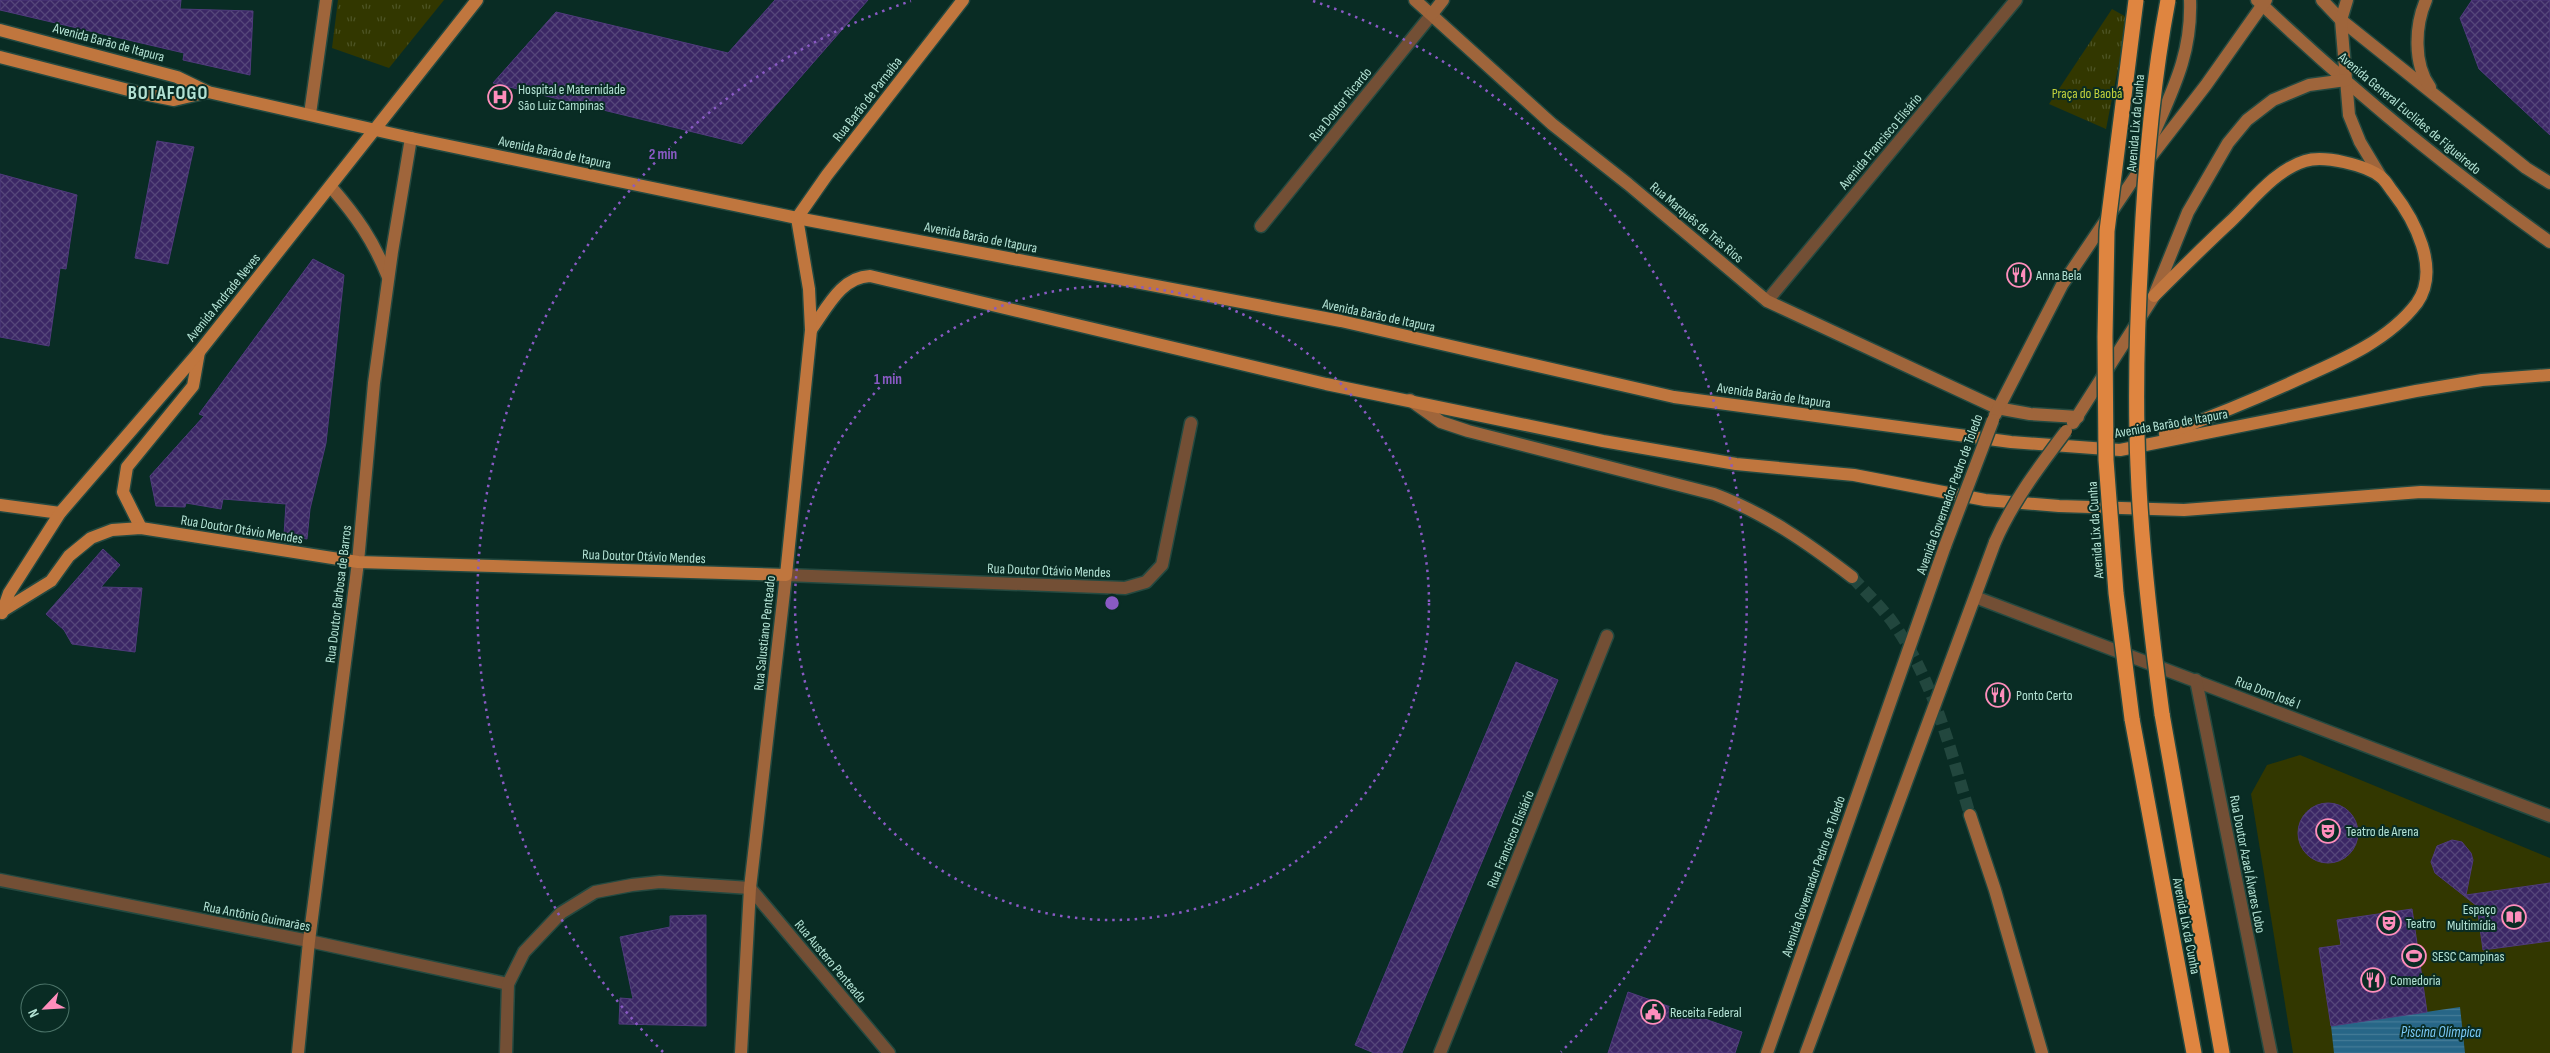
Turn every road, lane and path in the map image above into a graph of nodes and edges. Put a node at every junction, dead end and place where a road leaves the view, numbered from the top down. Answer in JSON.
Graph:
{"nodes":[{"id":1,"x":326,"y":0,"type":"edge"},
{"id":2,"x":476,"y":0,"type":"edge"},
{"id":3,"x":963,"y":0,"type":"edge"},
{"id":4,"x":1415,"y":0,"type":"edge"},
{"id":5,"x":1443,"y":0,"type":"edge"},
{"id":6,"x":2016,"y":0,"type":"edge"},
{"id":7,"x":2136,"y":0,"type":"edge"},
{"id":8,"x":2168,"y":0,"type":"edge"},
{"id":9,"x":2190,"y":0,"type":"edge"},
{"id":10,"x":2322,"y":0,"type":"edge"},
{"id":11,"x":2347,"y":0,"type":"edge"},
{"id":12,"x":2426,"y":0,"type":"edge"},
{"id":13,"x":2262,"y":2,"type":"edge"},
{"id":14,"x":1432,"y":14,"type":"junction"},
{"id":15,"x":2341,"y":20,"type":"junction"},
{"id":16,"x":0,"y":30,"type":"edge"},
{"id":17,"x":0,"y":57,"type":"edge"},
{"id":18,"x":2346,"y":80,"type":"junction"},
{"id":19,"x":208,"y":92,"type":"junction"},
{"id":20,"x":2436,"y":94,"type":"junction"},
{"id":21,"x":310,"y":114,"type":"junction"},
{"id":22,"x":375,"y":130,"type":"junction"},
{"id":23,"x":411,"y":138,"type":"junction"},
{"id":24,"x":2135,"y":177,"type":"junction"},
{"id":25,"x":2381,"y":177,"type":"junction"},
{"id":26,"x":2550,"y":183,"type":"edge"},
{"id":27,"x":331,"y":187,"type":"junction"},
{"id":28,"x":797,"y":218,"type":"junction"},
{"id":29,"x":1261,"y":226,"type":"dead end"},
{"id":30,"x":2550,"y":242,"type":"edge"},
{"id":31,"x":388,"y":279,"type":"junction"},
{"id":32,"x":2154,"y":296,"type":"junction"},
{"id":33,"x":1767,"y":301,"type":"junction"},
{"id":34,"x":811,"y":330,"type":"junction"},
{"id":35,"x":199,"y":352,"type":"junction"},
{"id":36,"x":2550,"y":375,"type":"edge"},
{"id":37,"x":1410,"y":400,"type":"junction"},
{"id":38,"x":1995,"y":414,"type":"junction"},
{"id":39,"x":2078,"y":417,"type":"junction"},
{"id":40,"x":1190,"y":424,"type":"dead end"},
{"id":41,"x":2120,"y":450,"type":"junction"},
{"id":42,"x":2550,"y":496,"type":"edge"},
{"id":43,"x":0,"y":506,"type":"edge"},
{"id":44,"x":60,"y":513,"type":"junction"},
{"id":45,"x":141,"y":528,"type":"junction"},
{"id":46,"x":358,"y":562,"type":"junction"},
{"id":47,"x":786,"y":575,"type":"junction"},
{"id":48,"x":1852,"y":577,"type":"tunnel mouth"},
{"id":49,"x":1975,"y":597,"type":"junction"},
{"id":50,"x":2,"y":613,"type":"edge"},
{"id":51,"x":1608,"y":636,"type":"dead end"},
{"id":52,"x":2196,"y":680,"type":"junction"},
{"id":53,"x":1970,"y":815,"type":"tunnel mouth"},
{"id":54,"x":2550,"y":816,"type":"edge"},
{"id":55,"x":0,"y":880,"type":"edge"},
{"id":56,"x":750,"y":888,"type":"junction"},
{"id":57,"x":309,"y":941,"type":"junction"},
{"id":58,"x":508,"y":984,"type":"junction"},
{"id":59,"x":298,"y":1053,"type":"edge"},
{"id":60,"x":506,"y":1053,"type":"edge"},
{"id":61,"x":741,"y":1053,"type":"edge"},
{"id":62,"x":889,"y":1053,"type":"edge"},
{"id":63,"x":1440,"y":1053,"type":"edge"},
{"id":64,"x":1767,"y":1053,"type":"edge"},
{"id":65,"x":1806,"y":1053,"type":"edge"},
{"id":66,"x":2042,"y":1053,"type":"edge"},
{"id":67,"x":2194,"y":1053,"type":"edge"},
{"id":68,"x":2223,"y":1053,"type":"edge"},
{"id":69,"x":2271,"y":1053,"type":"edge"}],
"edges":[{"from":1,"to":21,"type":"main road"},
{"from":2,"to":22,"type":"main road","name":"Avenida Andrade Neves"},
{"from":3,"to":28,"type":"main road","name":"Rua Barão de Parnaíba"},
{"from":4,"to":14,"type":"main road","name":"Rua Marquês de Três Rios"},
{"from":5,"to":14,"type":"main road","name":"Rua Doutor Ricardo"},
{"from":6,"to":33,"type":"street","name":"Avenida Francisco Elisário"},
{"from":7,"to":67,"type":"highway","name":"Avenida Lix da Cunha","bridge":true},
{"from":8,"to":68,"type":"highway","name":"Avenida Lix da Cunha","bridge":true},
{"from":9,"to":24,"type":"main road"},
{"from":10,"to":15,"type":"main road"},
{"from":11,"to":15,"type":"main road"},
{"from":12,"to":20,"type":"main road"},
{"from":13,"to":18,"type":"main road","name":"Avenida General Euclides de Figueiredo"},
{"from":13,"to":24,"type":"main road","name":"Avenida Governador Pedro de Toledo"},
{"from":14,"to":29,"type":"street","name":"Rua Doutor Ricardo"},
{"from":14,"to":33,"type":"main road","name":"Rua Marquês de Três Rios"},
{"from":15,"to":18,"type":"main road"},
{"from":15,"to":20,"type":"main road"},
{"from":16,"to":19,"type":"main road","name":"Avenida Barão de Itapura"},
{"from":17,"to":19,"type":"main road","name":"Avenida Barão de Itapura"},
{"from":18,"to":25,"type":"main road"},
{"from":18,"to":30,"type":"main road","name":"Avenida General Euclides de Figueiredo"},
{"from":18,"to":32,"type":"main road"},
{"from":19,"to":21,"type":"main road","name":"Avenida Barão de Itapura"},
{"from":20,"to":26,"type":"main road"},
{"from":21,"to":22,"type":"main road","name":"Avenida Barão de Itapura"},
{"from":22,"to":23,"type":"main road","name":"Avenida Barão de Itapura"},
{"from":22,"to":27,"type":"main road","name":"Avenida Andrade Neves"},
{"from":23,"to":28,"type":"main road","name":"Avenida Barão de Itapura"},
{"from":23,"to":31,"type":"main road","name":"Rua Doutor Barbosa de Barros"},
{"from":24,"to":38,"type":"main road","name":"Avenida Governador Pedro de Toledo"},
{"from":25,"to":32,"type":"main road"},
{"from":25,"to":41,"type":"main road"},
{"from":27,"to":31,"type":"main road"},
{"from":27,"to":35,"type":"main road","name":"Avenida Andrade Neves"},
{"from":28,"to":34,"type":"main road","name":"Rua Salustiano Penteado"},
{"from":28,"to":41,"type":"main road","name":"Avenida Barão de Itapura"},
{"from":31,"to":46,"type":"main road","name":"Rua Doutor Barbosa de Barros"},
{"from":32,"to":39,"type":"main road"},
{"from":33,"to":38,"type":"main road","name":"Rua Marquês de Três Rios"},
{"from":34,"to":37,"type":"main road"},
{"from":34,"to":47,"type":"main road","name":"Rua Salustiano Penteado"},
{"from":35,"to":44,"type":"main road","name":"Avenida Andrade Neves"},
{"from":35,"to":45,"type":"main road"},
{"from":36,"to":41,"type":"main road","name":"Avenida Barão de Itapura"},
{"from":37,"to":42,"type":"main road"},
{"from":37,"to":48,"type":"main road"},
{"from":38,"to":39,"type":"main road","name":"Rua Marquês de Três Rios"},
{"from":38,"to":64,"type":"main road","name":"Avenida Governador Pedro de Toledo","bridge":true},
{"from":39,"to":49,"type":"main road","bridge":true},
{"from":40,"to":47,"type":"street","name":"Rua Doutor Otávio Mendes"},
{"from":43,"to":44,"type":"main road"},
{"from":44,"to":50,"type":"main road","name":"Avenida Andrade Neves"},
{"from":45,"to":46,"type":"main road","name":"Rua Doutor Otávio Mendes"},
{"from":45,"to":50,"type":"main road","name":"Rua Doutor Otávio Mendes"},
{"from":46,"to":47,"type":"main road","name":"Rua Doutor Otávio Mendes"},
{"from":46,"to":57,"type":"main road","name":"Rua Doutor Barbosa de Barros"},
{"from":47,"to":56,"type":"main road","name":"Rua Salustiano Penteado"},
{"from":49,"to":52,"type":"street","name":"Rua Dom José I"},
{"from":49,"to":65,"type":"main road"},
{"from":51,"to":63,"type":"street","name":"Rua Francisco Elisiário"},
{"from":52,"to":54,"type":"street","name":"Rua Dom José I"},
{"from":52,"to":69,"type":"street","name":"Rua Doutor Azael Álvares Lobo"},
{"from":53,"to":66,"type":"main road"},
{"from":55,"to":57,"type":"street","name":"Rua Antônio Guimarães"},
{"from":56,"to":58,"type":"street"},
{"from":56,"to":61,"type":"main road","name":"Rua Salustiano Penteado"},
{"from":56,"to":62,"type":"street","name":"Rua Austero Penteado"},
{"from":57,"to":58,"type":"street","name":"Rua Antônio Guimarães"},
{"from":57,"to":59,"type":"main road","name":"Rua Doutor Barbosa de Barros"},
{"from":58,"to":60,"type":"street"}]}
